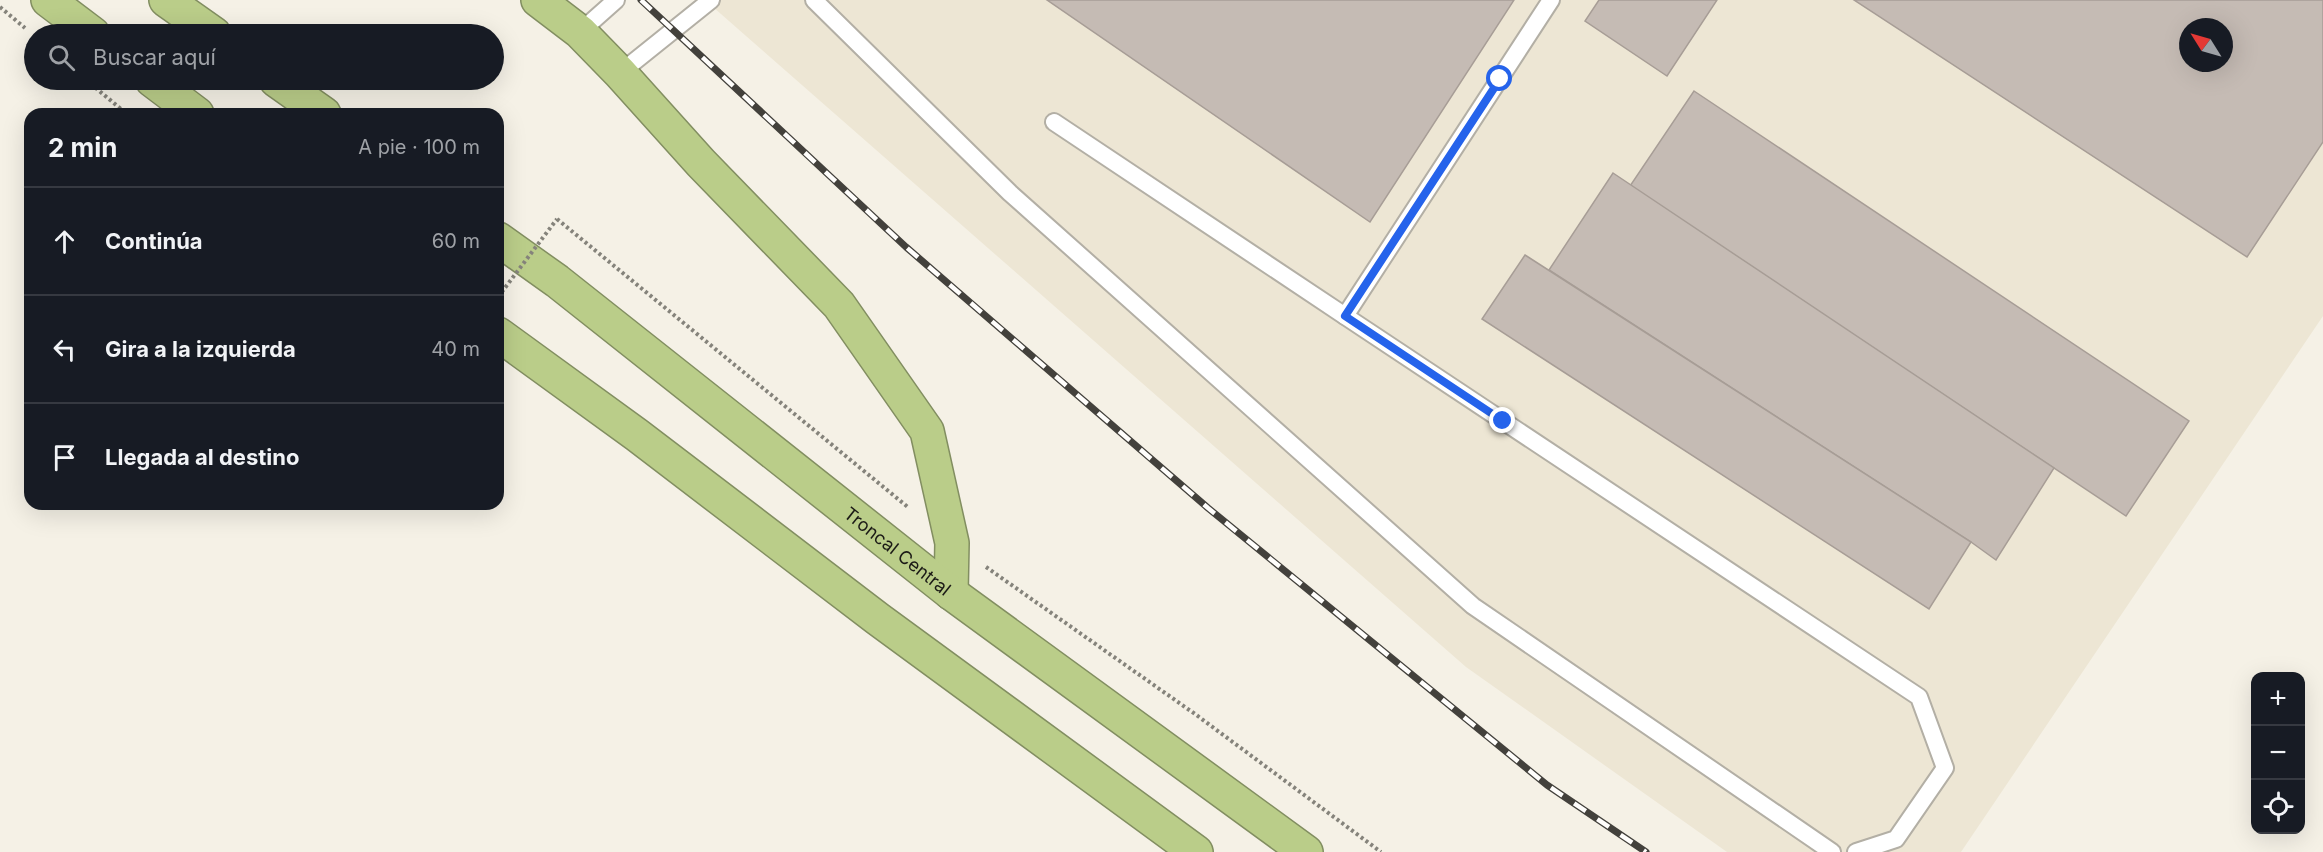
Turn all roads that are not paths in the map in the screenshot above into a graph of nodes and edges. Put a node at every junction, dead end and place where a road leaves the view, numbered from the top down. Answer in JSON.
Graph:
{"nodes":[{"id":1,"x":48,"y":0,"type":"edge"},
{"id":2,"x":166,"y":0,"type":"edge"},
{"id":3,"x":538,"y":0,"type":"edge"},
{"id":4,"x":616,"y":0,"type":"edge"},
{"id":5,"x":711,"y":0,"type":"edge"},
{"id":6,"x":814,"y":0,"type":"edge"},
{"id":7,"x":1551,"y":0,"type":"edge"},
{"id":8,"x":80,"y":24,"type":"edge"},
{"id":9,"x":200,"y":24,"type":"edge"},
{"id":10,"x":580,"y":32,"type":"junction"},
{"id":11,"x":620,"y":73,"type":"junction"},
{"id":12,"x":165,"y":90,"type":"edge"},
{"id":13,"x":290,"y":90,"type":"edge"},
{"id":14,"x":189,"y":108,"type":"edge"},
{"id":15,"x":316,"y":108,"type":"edge"},
{"id":16,"x":1054,"y":122,"type":"dead end"},
{"id":17,"x":504,"y":243,"type":"edge"},
{"id":18,"x":1345,"y":316,"type":"junction"},
{"id":19,"x":504,"y":338,"type":"edge"},
{"id":20,"x":951,"y":593,"type":"junction"},
{"id":21,"x":1196,"y":852,"type":"edge"},
{"id":22,"x":1306,"y":852,"type":"edge"},
{"id":23,"x":1832,"y":852,"type":"edge"},
{"id":24,"x":1856,"y":852,"type":"edge"}],
"edges":[{"from":1,"to":8,"type":"highway"},
{"from":2,"to":9,"type":"highway"},
{"from":3,"to":10,"type":"highway"},
{"from":4,"to":10,"type":"lane"},
{"from":5,"to":11,"type":"lane"},
{"from":6,"to":23,"type":"lane"},
{"from":7,"to":18,"type":"lane"},
{"from":10,"to":11,"type":"highway"},
{"from":11,"to":20,"type":"highway"},
{"from":12,"to":14,"type":"highway"},
{"from":13,"to":15,"type":"highway"},
{"from":16,"to":18,"type":"lane"},
{"from":17,"to":20,"type":"highway","name":"Troncal Central"},
{"from":18,"to":24,"type":"lane"},
{"from":19,"to":21,"type":"highway"},
{"from":20,"to":22,"type":"highway","name":"Troncal Central"}]}
